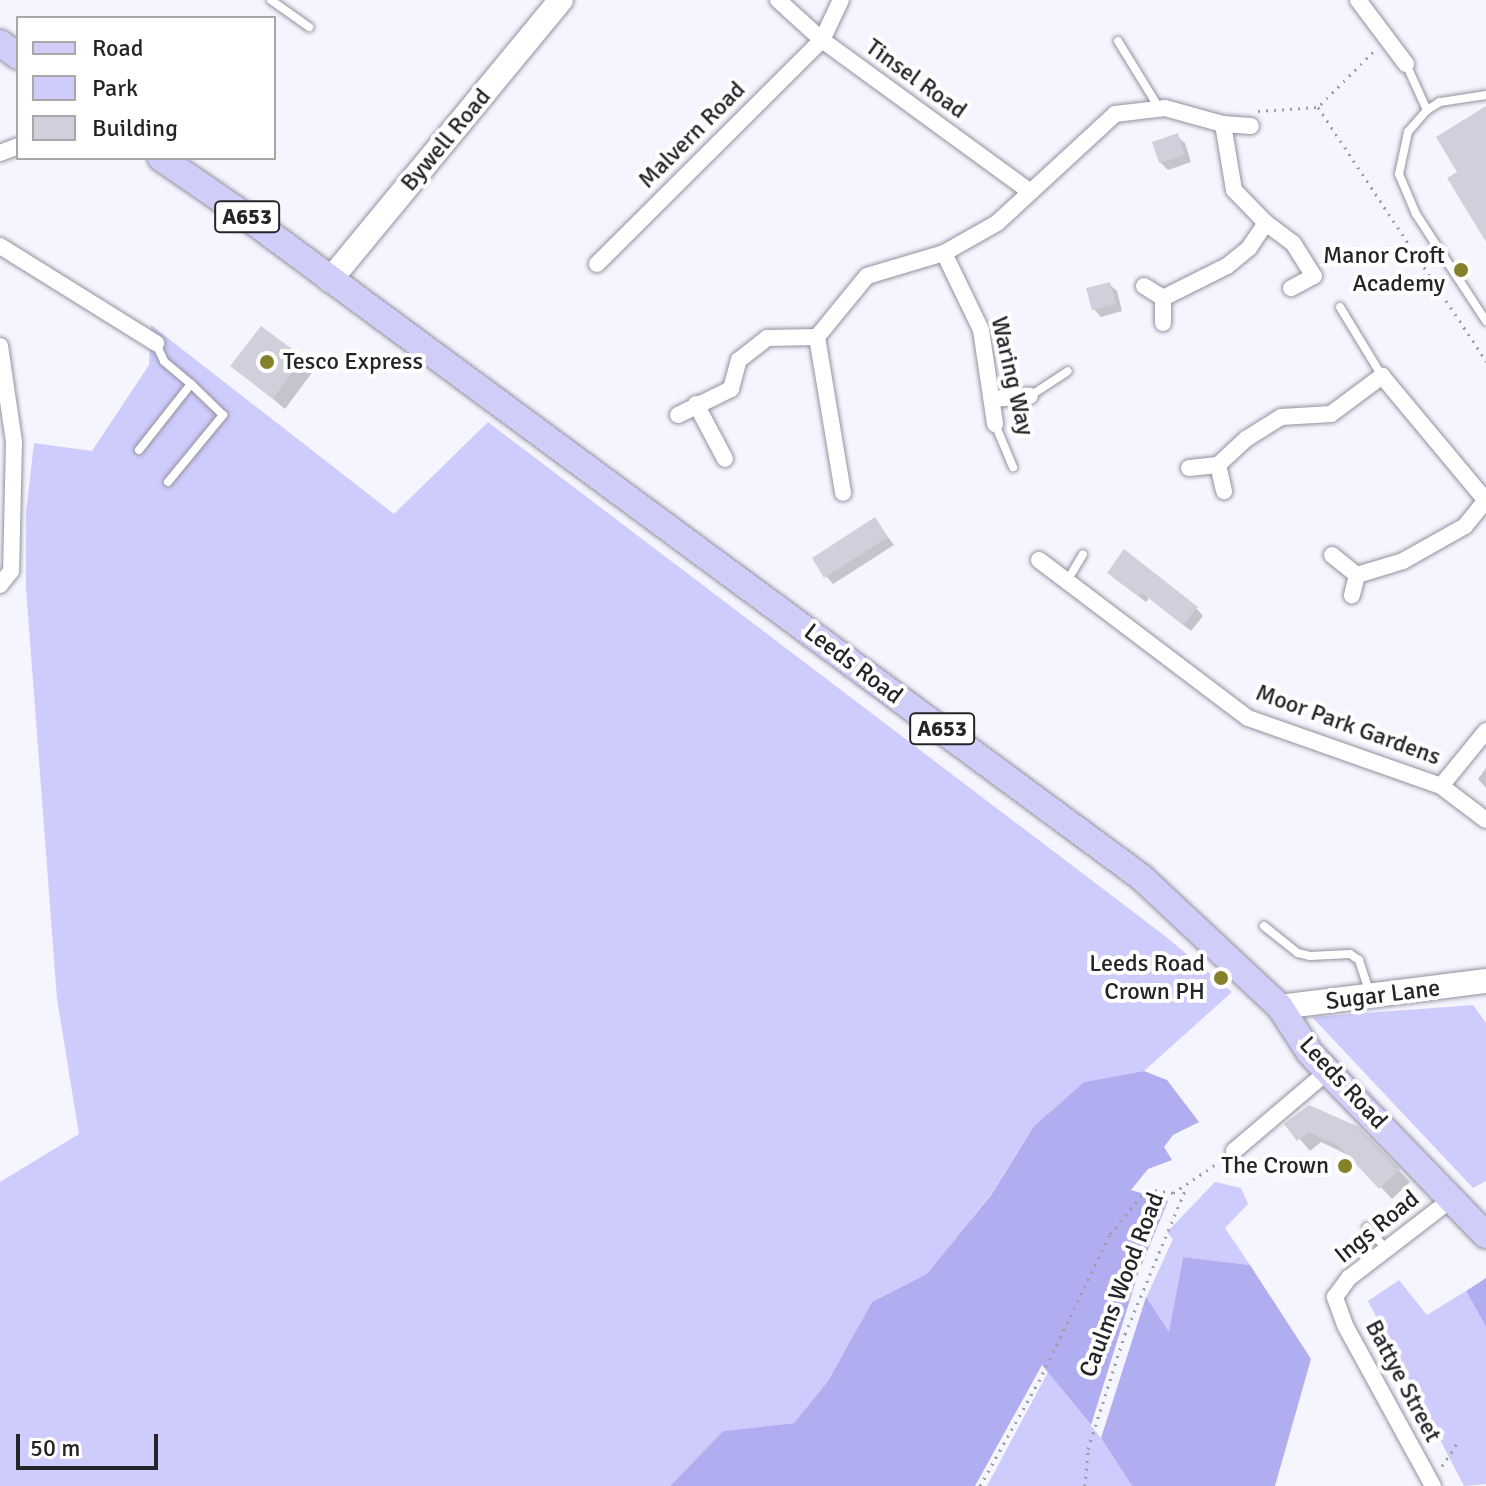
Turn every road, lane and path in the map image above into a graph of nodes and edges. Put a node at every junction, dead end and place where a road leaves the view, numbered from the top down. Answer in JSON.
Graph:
{"nodes":[{"id":1,"x":271,"y":0,"type":"edge"},
{"id":2,"x":561,"y":0,"type":"edge"},
{"id":3,"x":778,"y":0,"type":"edge"},
{"id":4,"x":841,"y":0,"type":"edge"},
{"id":5,"x":1366,"y":2,"type":"edge"},
{"id":6,"x":309,"y":27,"type":"dead end"},
{"id":7,"x":1387,"y":38,"type":"junction"},
{"id":8,"x":822,"y":40,"type":"junction"},
{"id":9,"x":1118,"y":41,"type":"dead end"},
{"id":10,"x":1406,"y":64,"type":"joint"},
{"id":11,"x":1486,"y":95,"type":"edge"},
{"id":12,"x":1318,"y":107,"type":"junction"},
{"id":13,"x":1160,"y":109,"type":"junction"},
{"id":14,"x":1427,"y":110,"type":"junction"},
{"id":15,"x":1223,"y":124,"type":"junction"},
{"id":16,"x":1251,"y":126,"type":"joint"},
{"id":17,"x":164,"y":160,"type":"edge"},
{"id":18,"x":1029,"y":191,"type":"junction"},
{"id":19,"x":1266,"y":223,"type":"junction"},
{"id":20,"x":0,"y":246,"type":"edge"},
{"id":21,"x":944,"y":253,"type":"junction"},
{"id":22,"x":597,"y":264,"type":"dead end"},
{"id":23,"x":330,"y":280,"type":"junction"},
{"id":24,"x":1144,"y":286,"type":"dead end"},
{"id":25,"x":1291,"y":288,"type":"dead end"},
{"id":26,"x":1163,"y":298,"type":"junction"},
{"id":27,"x":1340,"y":307,"type":"dead end"},
{"id":28,"x":1486,"y":321,"type":"edge"},
{"id":29,"x":1163,"y":323,"type":"dead end"},
{"id":30,"x":817,"y":337,"type":"junction"},
{"id":31,"x":156,"y":343,"type":"joint"},
{"id":32,"x":0,"y":348,"type":"edge"},
{"id":33,"x":1486,"y":361,"type":"edge"},
{"id":34,"x":1068,"y":371,"type":"dead end"},
{"id":35,"x":1382,"y":376,"type":"junction"},
{"id":36,"x":191,"y":384,"type":"junction"},
{"id":37,"x":1030,"y":396,"type":"joint"},
{"id":38,"x":993,"y":399,"type":"junction"},
{"id":39,"x":696,"y":404,"type":"junction"},
{"id":40,"x":678,"y":415,"type":"dead end"},
{"id":41,"x":995,"y":424,"type":"joint"},
{"id":42,"x":139,"y":450,"type":"dead end"},
{"id":43,"x":725,"y":459,"type":"dead end"},
{"id":44,"x":1218,"y":465,"type":"junction"},
{"id":45,"x":1013,"y":467,"type":"dead end"},
{"id":46,"x":1189,"y":468,"type":"dead end"},
{"id":47,"x":168,"y":482,"type":"dead end"},
{"id":48,"x":1224,"y":491,"type":"dead end"},
{"id":49,"x":843,"y":493,"type":"dead end"},
{"id":50,"x":1486,"y":501,"type":"edge"},
{"id":51,"x":1083,"y":554,"type":"dead end"},
{"id":52,"x":1332,"y":555,"type":"dead end"},
{"id":53,"x":1039,"y":560,"type":"dead end"},
{"id":54,"x":1357,"y":575,"type":"junction"},
{"id":55,"x":1067,"y":581,"type":"junction"},
{"id":56,"x":0,"y":585,"type":"edge"},
{"id":57,"x":1352,"y":595,"type":"dead end"},
{"id":58,"x":1486,"y":731,"type":"edge"},
{"id":59,"x":1441,"y":786,"type":"junction"},
{"id":60,"x":1486,"y":820,"type":"edge"},
{"id":61,"x":1264,"y":926,"type":"dead end"},
{"id":62,"x":1486,"y":981,"type":"edge"},
{"id":63,"x":1371,"y":997,"type":"junction"},
{"id":64,"x":1280,"y":1007,"type":"junction"},
{"id":65,"x":1328,"y":1071,"type":"junction"},
{"id":66,"x":1234,"y":1151,"type":"joint"},
{"id":67,"x":1187,"y":1186,"type":"junction"},
{"id":68,"x":1453,"y":1198,"type":"junction"},
{"id":69,"x":1367,"y":1227,"type":"dead end"},
{"id":70,"x":1486,"y":1235,"type":"edge"},
{"id":71,"x":1386,"y":1249,"type":"junction"},
{"id":72,"x":1335,"y":1297,"type":"joint"},
{"id":73,"x":1457,"y":1444,"type":"dead end"},
{"id":74,"x":1432,"y":1484,"type":"edge"},
{"id":75,"x":980,"y":1486,"type":"edge"},
{"id":76,"x":1085,"y":1486,"type":"edge"}],
"edges":[{"from":1,"to":6,"type":"lane"},
{"from":2,"to":23,"type":"street","name":"Bywell Road"},
{"from":3,"to":8,"type":"street","name":"Tinsel Road"},
{"from":4,"to":8,"type":"street","name":"Malvern Road"},
{"from":5,"to":7,"type":"street"},
{"from":7,"to":10,"type":"street"},
{"from":7,"to":12,"type":"path"},
{"from":8,"to":18,"type":"street","name":"Tinsel Road"},
{"from":8,"to":22,"type":"street","name":"Malvern Road"},
{"from":9,"to":13,"type":"lane"},
{"from":10,"to":14,"type":"lane"},
{"from":11,"to":14,"type":"lane"},
{"from":12,"to":16,"type":"path"},
{"from":12,"to":33,"type":"path"},
{"from":13,"to":15,"type":"street"},
{"from":13,"to":18,"type":"street"},
{"from":14,"to":28,"type":"lane"},
{"from":15,"to":16,"type":"street"},
{"from":15,"to":19,"type":"street"},
{"from":17,"to":23,"type":"main road","name":"Leeds Road","number":"A653"},
{"from":18,"to":21,"type":"street"},
{"from":19,"to":25,"type":"street"},
{"from":19,"to":26,"type":"street"},
{"from":20,"to":31,"type":"street"},
{"from":21,"to":30,"type":"street"},
{"from":21,"to":38,"type":"street","name":"Waring Way"},
{"from":23,"to":64,"type":"main road","name":"Leeds Road","number":"A653"},
{"from":24,"to":26,"type":"street"},
{"from":26,"to":29,"type":"street"},
{"from":27,"to":35,"type":"lane"},
{"from":30,"to":39,"type":"street"},
{"from":30,"to":49,"type":"street"},
{"from":31,"to":36,"type":"lane"},
{"from":32,"to":56,"type":"street"},
{"from":34,"to":37,"type":"lane"},
{"from":35,"to":44,"type":"street"},
{"from":35,"to":50,"type":"street"},
{"from":36,"to":42,"type":"lane"},
{"from":36,"to":47,"type":"lane"},
{"from":37,"to":38,"type":"street"},
{"from":38,"to":41,"type":"street","name":"Waring Way"},
{"from":39,"to":40,"type":"street"},
{"from":39,"to":43,"type":"street"},
{"from":41,"to":45,"type":"lane","name":"Waring Way"},
{"from":44,"to":46,"type":"street"},
{"from":44,"to":48,"type":"street"},
{"from":50,"to":54,"type":"street"},
{"from":51,"to":55,"type":"lane"},
{"from":52,"to":54,"type":"street"},
{"from":53,"to":55,"type":"street","name":"Moor Park Gardens"},
{"from":54,"to":57,"type":"street"},
{"from":55,"to":59,"type":"street","name":"Moor Park Gardens"},
{"from":58,"to":59,"type":"street"},
{"from":59,"to":60,"type":"street","name":"Moor Park Gardens"},
{"from":61,"to":63,"type":"lane"},
{"from":62,"to":63,"type":"street","name":"Sugar Lane"},
{"from":63,"to":64,"type":"street","name":"Sugar Lane"},
{"from":64,"to":65,"type":"main road","name":"Leeds Road","number":"A653"},
{"from":65,"to":66,"type":"street"},
{"from":65,"to":68,"type":"main road","name":"Leeds Road","number":"A653"},
{"from":66,"to":67,"type":"path","name":"Caulms Wood Road"},
{"from":67,"to":75,"type":"path"},
{"from":67,"to":76,"type":"path","name":"Caulms Wood Road"},
{"from":68,"to":70,"type":"main road","name":"Leeds Road","number":"A653"},
{"from":68,"to":71,"type":"street","name":"Ings Road"},
{"from":69,"to":71,"type":"lane"},
{"from":71,"to":72,"type":"street","name":"Ings Road"},
{"from":72,"to":74,"type":"street","name":"Battye Street"},
{"from":73,"to":74,"type":"path"}]}
